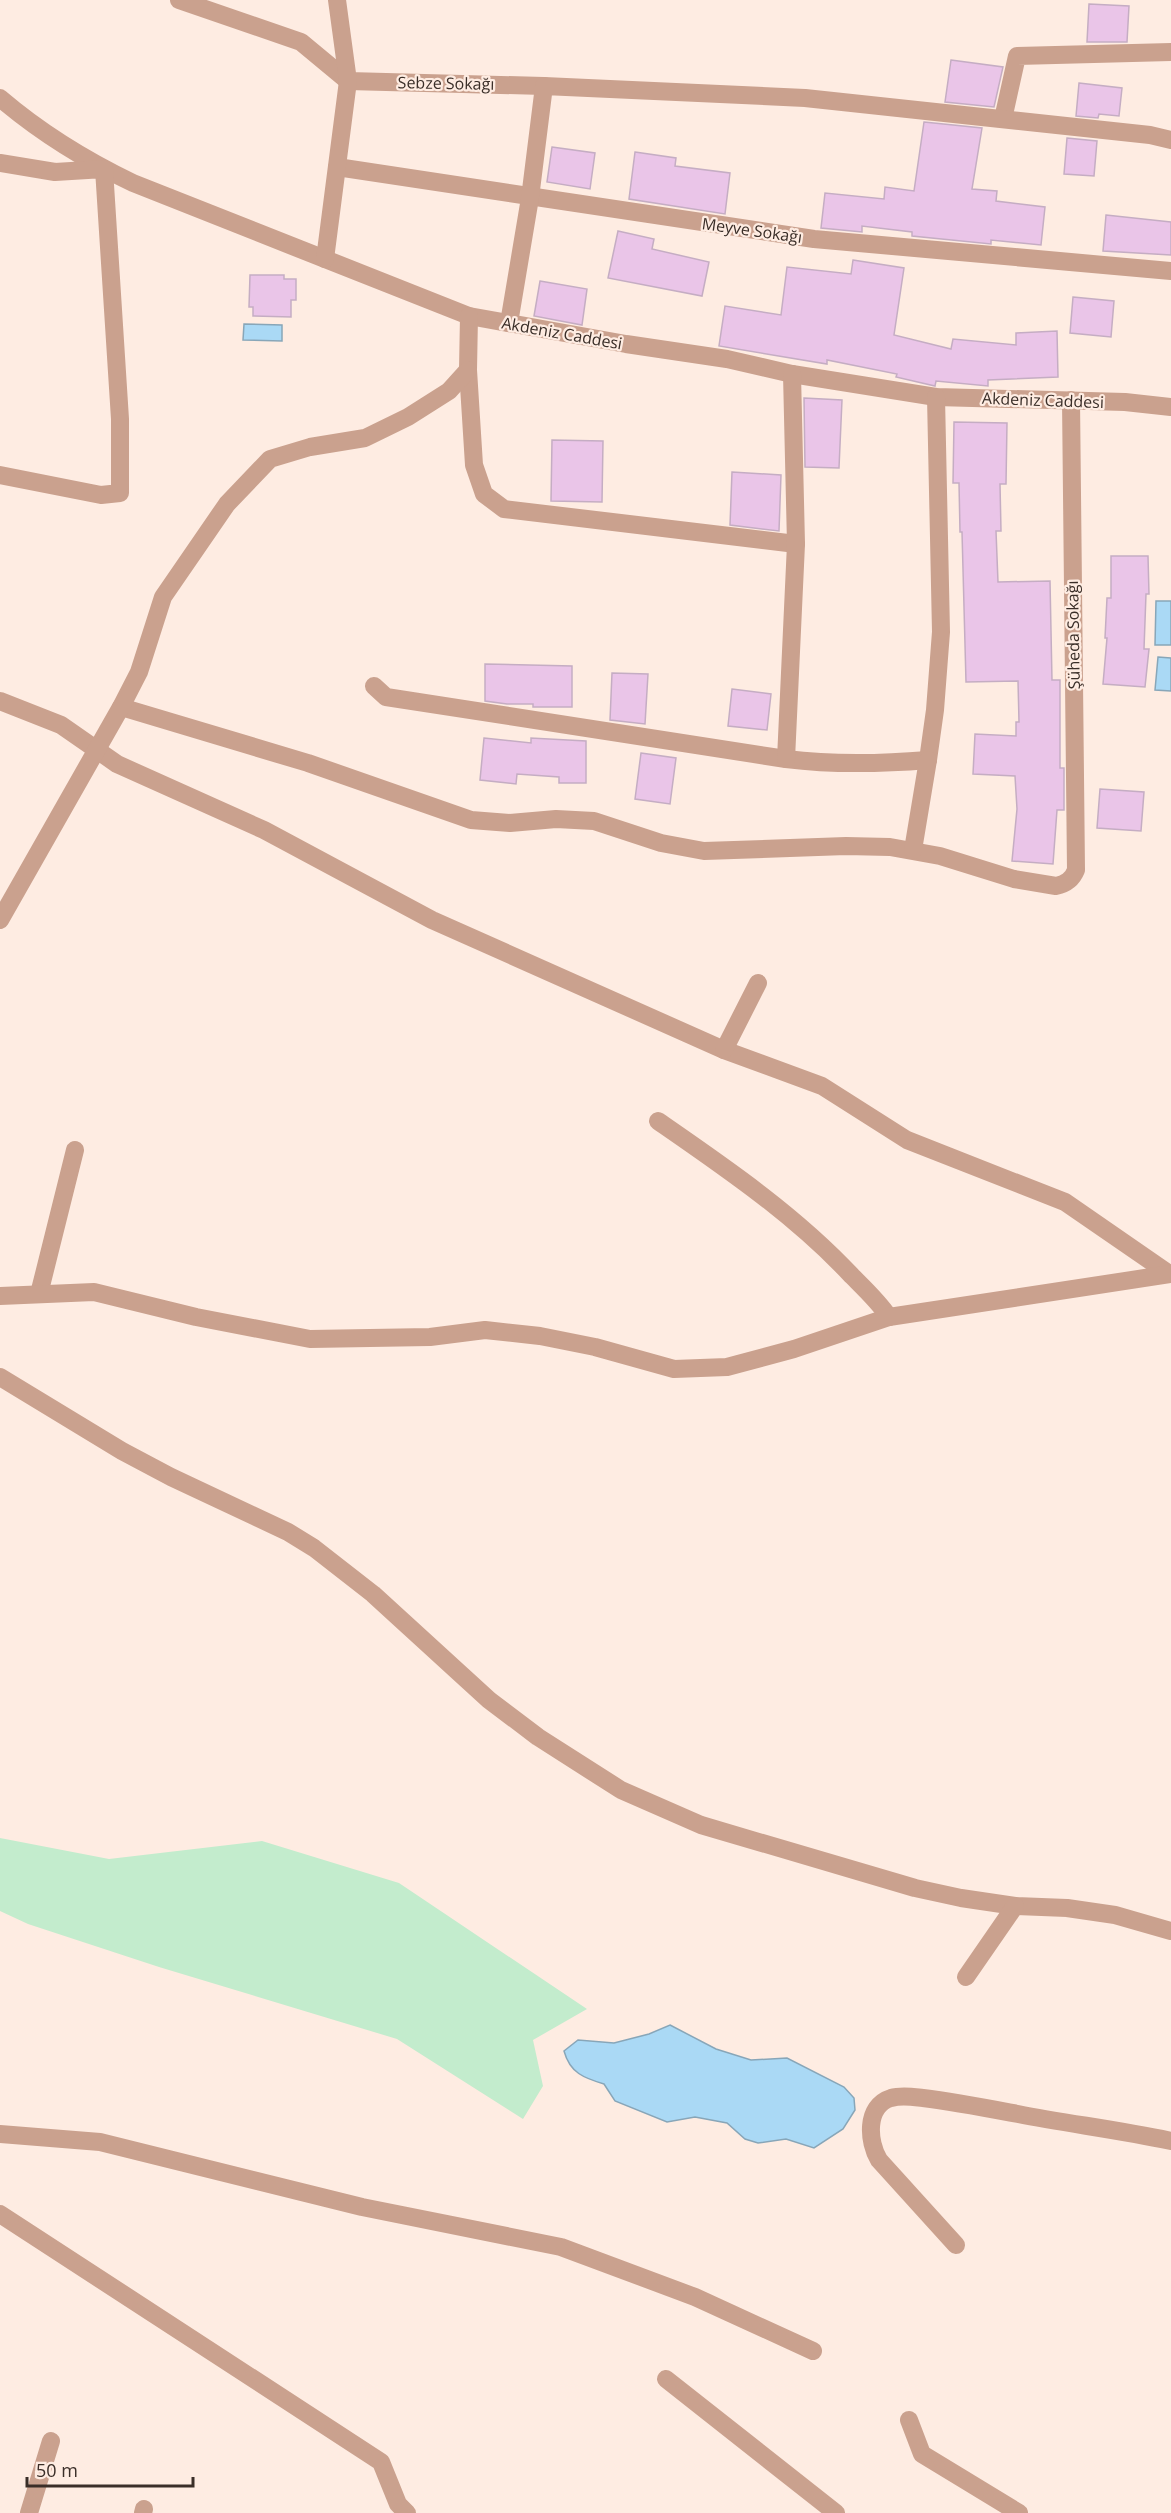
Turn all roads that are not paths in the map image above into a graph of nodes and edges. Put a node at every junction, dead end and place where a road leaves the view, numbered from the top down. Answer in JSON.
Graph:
{"nodes":[{"id":1,"x":178,"y":0,"type":"edge"},
{"id":2,"x":337,"y":0,"type":"edge"},
{"id":3,"x":1171,"y":52,"type":"edge"},
{"id":4,"x":348,"y":81,"type":"junction"},
{"id":5,"x":544,"y":86,"type":"junction"},
{"id":6,"x":0,"y":98,"type":"edge"},
{"id":7,"x":1003,"y":119,"type":"junction"},
{"id":8,"x":1171,"y":140,"type":"edge"},
{"id":9,"x":0,"y":164,"type":"edge"},
{"id":10,"x":337,"y":167,"type":"junction"},
{"id":11,"x":104,"y":169,"type":"junction"},
{"id":12,"x":530,"y":198,"type":"junction"},
{"id":13,"x":325,"y":259,"type":"junction"},
{"id":14,"x":1171,"y":271,"type":"edge"},
{"id":15,"x":469,"y":316,"type":"junction"},
{"id":16,"x":509,"y":323,"type":"junction"},
{"id":17,"x":468,"y":370,"type":"junction"},
{"id":18,"x":792,"y":374,"type":"junction"},
{"id":19,"x":936,"y":397,"type":"junction"},
{"id":20,"x":1071,"y":400,"type":"junction"},
{"id":21,"x":1171,"y":407,"type":"edge"},
{"id":22,"x":0,"y":474,"type":"edge"},
{"id":23,"x":796,"y":544,"type":"junction"},
{"id":24,"x":374,"y":686,"type":"dead end"},
{"id":25,"x":0,"y":701,"type":"edge"},
{"id":26,"x":121,"y":707,"type":"junction"},
{"id":27,"x":98,"y":750,"type":"junction"},
{"id":28,"x":786,"y":759,"type":"junction"},
{"id":29,"x":928,"y":760,"type":"junction"},
{"id":30,"x":913,"y":850,"type":"junction"},
{"id":31,"x":0,"y":920,"type":"edge"},
{"id":32,"x":758,"y":983,"type":"dead end"},
{"id":33,"x":724,"y":1050,"type":"junction"},
{"id":34,"x":658,"y":1121,"type":"dead end"},
{"id":35,"x":75,"y":1150,"type":"dead end"},
{"id":36,"x":1169,"y":1273,"type":"edge"},
{"id":37,"x":39,"y":1294,"type":"junction"},
{"id":38,"x":0,"y":1296,"type":"edge"},
{"id":39,"x":889,"y":1317,"type":"junction"},
{"id":40,"x":0,"y":1377,"type":"edge"},
{"id":41,"x":1015,"y":1906,"type":"junction"},
{"id":42,"x":1171,"y":1931,"type":"edge"},
{"id":43,"x":966,"y":1977,"type":"dead end"},
{"id":44,"x":0,"y":2134,"type":"edge"},
{"id":45,"x":1171,"y":2141,"type":"edge"},
{"id":46,"x":0,"y":2214,"type":"edge"},
{"id":47,"x":956,"y":2245,"type":"dead end"},
{"id":48,"x":813,"y":2351,"type":"dead end"},
{"id":49,"x":666,"y":2379,"type":"dead end"},
{"id":50,"x":909,"y":2420,"type":"dead end"},
{"id":51,"x":51,"y":2441,"type":"dead end"},
{"id":52,"x":29,"y":2513,"type":"edge"},
{"id":53,"x":407,"y":2513,"type":"edge"},
{"id":54,"x":836,"y":2513,"type":"edge"},
{"id":55,"x":1019,"y":2513,"type":"edge"}],
"edges":[{"from":1,"to":4,"type":"street"},
{"from":2,"to":4,"type":"street"},
{"from":3,"to":7,"type":"street"},
{"from":4,"to":5,"type":"street","name":"Sebze Sokağı"},
{"from":4,"to":10,"type":"street"},
{"from":5,"to":7,"type":"street","name":"Sebze Sokağı"},
{"from":5,"to":12,"type":"street"},
{"from":6,"to":11,"type":"street","name":"Akdeniz Caddesi"},
{"from":7,"to":8,"type":"street","name":"Sebze Sokağı"},
{"from":9,"to":11,"type":"street"},
{"from":10,"to":12,"type":"street","name":"Meyve Sokağı"},
{"from":10,"to":13,"type":"street"},
{"from":11,"to":13,"type":"street","name":"Akdeniz Caddesi"},
{"from":11,"to":22,"type":"street"},
{"from":12,"to":14,"type":"street","name":"Meyve Sokağı"},
{"from":12,"to":16,"type":"street"},
{"from":13,"to":15,"type":"street","name":"Akdeniz Caddesi"},
{"from":15,"to":16,"type":"street","name":"Akdeniz Caddesi"},
{"from":15,"to":17,"type":"street"},
{"from":16,"to":18,"type":"street","name":"Akdeniz Caddesi"},
{"from":17,"to":23,"type":"street"},
{"from":17,"to":26,"type":"street"},
{"from":18,"to":19,"type":"street","name":"Akdeniz Caddesi"},
{"from":18,"to":23,"type":"street"},
{"from":19,"to":20,"type":"street","name":"Akdeniz Caddesi"},
{"from":19,"to":29,"type":"street"},
{"from":20,"to":21,"type":"street","name":"Akdeniz Caddesi"},
{"from":20,"to":30,"type":"street","name":"Şüheda Sokağı"},
{"from":23,"to":28,"type":"street"},
{"from":24,"to":28,"type":"street"},
{"from":25,"to":27,"type":"street"},
{"from":26,"to":27,"type":"street"},
{"from":26,"to":30,"type":"street"},
{"from":27,"to":31,"type":"street"},
{"from":27,"to":33,"type":"street"},
{"from":28,"to":29,"type":"street"},
{"from":29,"to":30,"type":"street"},
{"from":32,"to":33,"type":"street"},
{"from":33,"to":36,"type":"street"},
{"from":34,"to":39,"type":"street"},
{"from":35,"to":37,"type":"street"},
{"from":36,"to":39,"type":"street"},
{"from":37,"to":38,"type":"street"},
{"from":37,"to":39,"type":"street"},
{"from":40,"to":41,"type":"street"},
{"from":41,"to":42,"type":"street"},
{"from":41,"to":43,"type":"street"},
{"from":44,"to":48,"type":"street"},
{"from":45,"to":47,"type":"street"},
{"from":46,"to":53,"type":"street"},
{"from":49,"to":54,"type":"street"},
{"from":50,"to":55,"type":"street"},
{"from":51,"to":52,"type":"street"}]}
